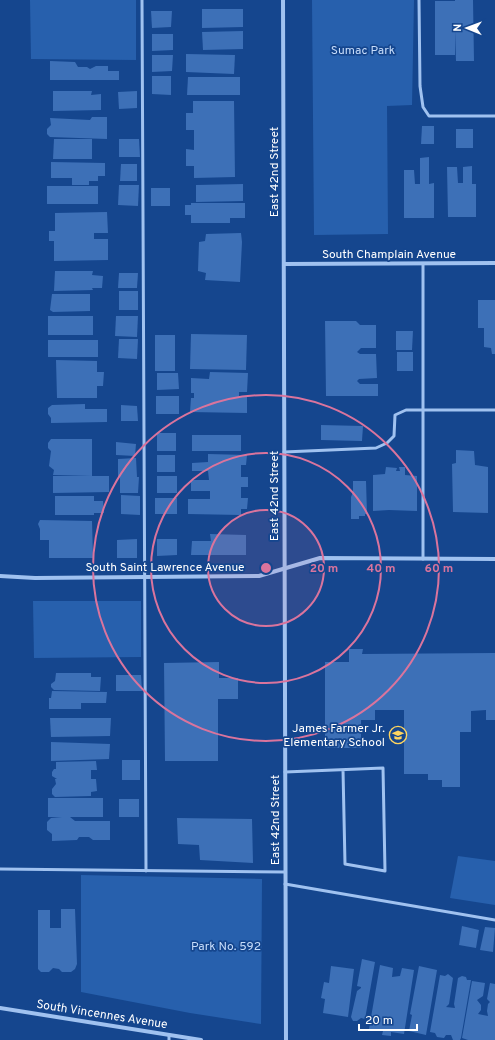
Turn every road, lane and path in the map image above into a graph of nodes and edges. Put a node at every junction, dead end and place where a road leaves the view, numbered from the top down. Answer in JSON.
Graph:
{"nodes":[{"id":1,"x":142,"y":0,"type":"edge"},
{"id":2,"x":283,"y":0,"type":"edge"},
{"id":3,"x":419,"y":0,"type":"edge"},
{"id":4,"x":495,"y":116,"type":"edge"},
{"id":5,"x":284,"y":264,"type":"junction"},
{"id":6,"x":423,"y":264,"type":"junction"},
{"id":7,"x":495,"y":264,"type":"edge"},
{"id":8,"x":495,"y":410,"type":"edge"},
{"id":9,"x":423,"y":411,"type":"junction"},
{"id":10,"x":284,"y":452,"type":"junction"},
{"id":11,"x":423,"y":559,"type":"junction"},
{"id":12,"x":495,"y":559,"type":"edge"},
{"id":13,"x":285,"y":568,"type":"junction"},
{"id":14,"x":0,"y":576,"type":"edge"},
{"id":15,"x":144,"y":577,"type":"junction"},
{"id":16,"x":343,"y":770,"type":"junction"},
{"id":17,"x":285,"y":772,"type":"junction"},
{"id":18,"x":0,"y":868,"type":"edge"},
{"id":19,"x":146,"y":871,"type":"junction"},
{"id":20,"x":285,"y":872,"type":"junction"},
{"id":21,"x":286,"y":884,"type":"junction"},
{"id":22,"x":495,"y":920,"type":"edge"},
{"id":23,"x":0,"y":1008,"type":"edge"},
{"id":24,"x":169,"y":1038,"type":"edge"},
{"id":25,"x":201,"y":1040,"type":"edge"},
{"id":26,"x":286,"y":1040,"type":"edge"}],
"edges":[{"from":1,"to":15,"type":"lane"},
{"from":2,"to":5,"type":"street","name":"East 42nd Street"},
{"from":3,"to":4,"type":"lane"},
{"from":5,"to":6,"type":"street","name":"South Champlain Avenue"},
{"from":5,"to":10,"type":"street","name":"East 42nd Street"},
{"from":6,"to":7,"type":"street","name":"South Champlain Avenue"},
{"from":6,"to":9,"type":"lane"},
{"from":8,"to":9,"type":"lane"},
{"from":9,"to":10,"type":"lane"},
{"from":9,"to":11,"type":"lane"},
{"from":10,"to":13,"type":"street","name":"East 42nd Street"},
{"from":11,"to":12,"type":"street","name":"South Saint Lawrence Avenue"},
{"from":11,"to":13,"type":"street","name":"South Saint Lawrence Avenue"},
{"from":13,"to":15,"type":"street","name":"South Saint Lawrence Avenue"},
{"from":13,"to":17,"type":"street","name":"East 42nd Street"},
{"from":14,"to":15,"type":"street","name":"South Saint Lawrence Avenue"},
{"from":15,"to":19,"type":"lane"},
{"from":16,"to":16,"type":"lane"},
{"from":16,"to":17,"type":"lane"},
{"from":17,"to":20,"type":"street","name":"East 42nd Street"},
{"from":18,"to":19,"type":"lane"},
{"from":19,"to":20,"type":"lane"},
{"from":20,"to":21,"type":"street","name":"East 42nd Street"},
{"from":21,"to":22,"type":"lane"},
{"from":21,"to":26,"type":"street","name":"East 42nd Street"},
{"from":23,"to":24,"type":"street","name":"South Vincennes Avenue"},
{"from":24,"to":25,"type":"street","name":"South Vincennes Avenue"}]}
